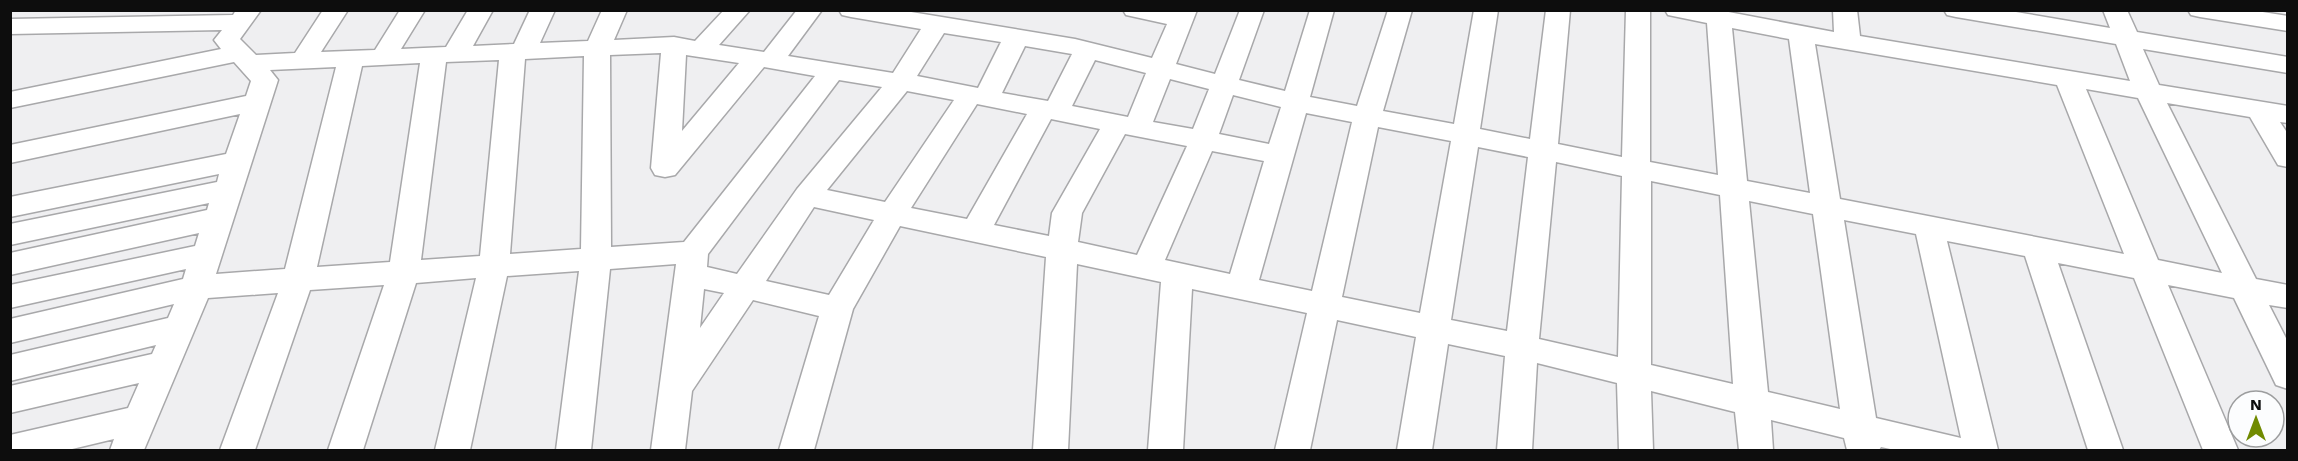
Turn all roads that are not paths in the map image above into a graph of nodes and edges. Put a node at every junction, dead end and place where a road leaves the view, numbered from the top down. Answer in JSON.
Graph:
{"nodes":[{"id":1,"x":336,"y":10,"type":"edge"},
{"id":2,"x":412,"y":10,"type":"edge"},
{"id":3,"x":481,"y":10,"type":"edge"},
{"id":4,"x":543,"y":10,"type":"edge"},
{"id":5,"x":615,"y":10,"type":"edge"},
{"id":6,"x":738,"y":10,"type":"edge"},
{"id":7,"x":810,"y":10,"type":"edge"},
{"id":8,"x":851,"y":10,"type":"edge"},
{"id":9,"x":1135,"y":10,"type":"edge"},
{"id":10,"x":1252,"y":10,"type":"edge"},
{"id":11,"x":1322,"y":10,"type":"edge"},
{"id":12,"x":1400,"y":10,"type":"edge"},
{"id":13,"x":1486,"y":10,"type":"edge"},
{"id":14,"x":1558,"y":10,"type":"edge"},
{"id":15,"x":1638,"y":10,"type":"edge"},
{"id":16,"x":1677,"y":10,"type":"edge"},
{"id":17,"x":1845,"y":10,"type":"edge"},
{"id":18,"x":1956,"y":10,"type":"edge"},
{"id":19,"x":2115,"y":10,"type":"edge"},
{"id":20,"x":2200,"y":10,"type":"edge"},
{"id":21,"x":897,"y":14,"type":"edge"},
{"id":22,"x":1183,"y":15,"type":"edge"},
{"id":23,"x":245,"y":16,"type":"edge"},
{"id":24,"x":1719,"y":19,"type":"junction"},
{"id":25,"x":983,"y":21,"type":"edge"},
{"id":26,"x":2288,"y":24,"type":"edge"},
{"id":27,"x":936,"y":25,"type":"junction"},
{"id":28,"x":10,"y":27,"type":"edge"},
{"id":29,"x":1801,"y":34,"type":"junction"},
{"id":30,"x":1016,"y":38,"type":"junction"},
{"id":31,"x":2127,"y":39,"type":"junction"},
{"id":32,"x":1848,"y":42,"type":"junction"},
{"id":33,"x":687,"y":47,"type":"junction"},
{"id":34,"x":597,"y":48,"type":"junction"},
{"id":35,"x":1087,"y":51,"type":"junction"},
{"id":36,"x":519,"y":52,"type":"junction"},
{"id":37,"x":444,"y":55,"type":"junction"},
{"id":38,"x":382,"y":57,"type":"junction"},
{"id":39,"x":245,"y":58,"type":"junction"},
{"id":40,"x":351,"y":58,"type":"junction"},
{"id":41,"x":304,"y":59,"type":"junction"},
{"id":42,"x":763,"y":60,"type":"junction"},
{"id":43,"x":2288,"y":65,"type":"edge"},
{"id":44,"x":1161,"y":69,"type":"junction"},
{"id":45,"x":832,"y":71,"type":"junction"},
{"id":46,"x":2068,"y":79,"type":"junction"},
{"id":47,"x":900,"y":82,"type":"junction"},
{"id":48,"x":1224,"y":85,"type":"junction"},
{"id":49,"x":2149,"y":94,"type":"junction"},
{"id":50,"x":978,"y":96,"type":"junction"},
{"id":51,"x":10,"y":100,"type":"edge"},
{"id":52,"x":257,"y":102,"type":"junction"},
{"id":53,"x":1295,"y":102,"type":"junction"},
{"id":54,"x":1049,"y":110,"type":"junction"},
{"id":55,"x":2260,"y":111,"type":"junction"},
{"id":56,"x":2288,"y":115,"type":"edge"},
{"id":57,"x":1367,"y":117,"type":"junction"},
{"id":58,"x":1127,"y":125,"type":"junction"},
{"id":59,"x":1466,"y":136,"type":"junction"},
{"id":60,"x":1203,"y":140,"type":"junction"},
{"id":61,"x":1543,"y":151,"type":"junction"},
{"id":62,"x":10,"y":154,"type":"edge"},
{"id":63,"x":1280,"y":155,"type":"junction"},
{"id":64,"x":2288,"y":158,"type":"edge"},
{"id":65,"x":1636,"y":170,"type":"junction"},
{"id":66,"x":233,"y":175,"type":"junction"},
{"id":67,"x":1734,"y":189,"type":"junction"},
{"id":68,"x":807,"y":196,"type":"junction"},
{"id":69,"x":10,"y":207,"type":"edge"},
{"id":70,"x":1827,"y":207,"type":"junction"},
{"id":71,"x":892,"y":214,"type":"junction"},
{"id":72,"x":219,"y":218,"type":"junction"},
{"id":73,"x":1929,"y":226,"type":"junction"},
{"id":74,"x":975,"y":232,"type":"junction"},
{"id":75,"x":10,"y":236,"type":"edge"},
{"id":76,"x":2037,"y":247,"type":"junction"},
{"id":77,"x":1062,"y":250,"type":"junction"},
{"id":78,"x":207,"y":254,"type":"junction"},
{"id":79,"x":596,"y":259,"type":"junction"},
{"id":80,"x":691,"y":263,"type":"junction"},
{"id":81,"x":10,"y":264,"type":"edge"},
{"id":82,"x":494,"y":266,"type":"junction"},
{"id":83,"x":2144,"y":267,"type":"junction"},
{"id":84,"x":1162,"y":271,"type":"junction"},
{"id":85,"x":404,"y":273,"type":"junction"},
{"id":86,"x":298,"y":280,"type":"junction"},
{"id":87,"x":196,"y":287,"type":"junction"},
{"id":88,"x":745,"y":287,"type":"junction"},
{"id":89,"x":1241,"y":288,"type":"junction"},
{"id":90,"x":2244,"y":288,"type":"junction"},
{"id":91,"x":10,"y":297,"type":"edge"},
{"id":92,"x":2288,"y":297,"type":"edge"},
{"id":93,"x":1325,"y":306,"type":"junction"},
{"id":94,"x":837,"y":309,"type":"junction"},
{"id":95,"x":180,"y":327,"type":"junction"},
{"id":96,"x":1434,"y":329,"type":"junction"},
{"id":97,"x":10,"y":331,"type":"edge"},
{"id":98,"x":1522,"y":347,"type":"junction"},
{"id":99,"x":164,"y":364,"type":"junction"},
{"id":100,"x":10,"y":368,"type":"edge"},
{"id":101,"x":1634,"y":374,"type":"junction"},
{"id":102,"x":2288,"y":376,"type":"edge"},
{"id":103,"x":676,"y":388,"type":"junction"},
{"id":104,"x":10,"y":400,"type":"edge"},
{"id":105,"x":1752,"y":403,"type":"junction"},
{"id":106,"x":133,"y":435,"type":"edge"},
{"id":107,"x":1862,"y":439,"type":"edge"},
{"id":108,"x":10,"y":450,"type":"edge"},
{"id":109,"x":238,"y":450,"type":"edge"},
{"id":110,"x":346,"y":450,"type":"edge"},
{"id":111,"x":453,"y":450,"type":"edge"},
{"id":112,"x":574,"y":450,"type":"edge"},
{"id":113,"x":668,"y":450,"type":"edge"},
{"id":114,"x":797,"y":450,"type":"edge"},
{"id":115,"x":1050,"y":450,"type":"edge"},
{"id":116,"x":1165,"y":450,"type":"edge"},
{"id":117,"x":1292,"y":450,"type":"edge"},
{"id":118,"x":1414,"y":450,"type":"edge"},
{"id":119,"x":1514,"y":450,"type":"edge"},
{"id":120,"x":1636,"y":450,"type":"edge"},
{"id":121,"x":1756,"y":450,"type":"edge"},
{"id":122,"x":1952,"y":450,"type":"edge"},
{"id":123,"x":1981,"y":450,"type":"edge"},
{"id":124,"x":2105,"y":450,"type":"edge"},
{"id":125,"x":2220,"y":450,"type":"edge"}],
"edges":[{"from":1,"to":41,"type":"street"},
{"from":2,"to":38,"type":"street"},
{"from":3,"to":37,"type":"street"},
{"from":4,"to":36,"type":"street"},
{"from":5,"to":34,"type":"street"},
{"from":6,"to":33,"type":"street"},
{"from":7,"to":42,"type":"street"},
{"from":8,"to":21,"type":"street"},
{"from":9,"to":22,"type":"street"},
{"from":10,"to":48,"type":"street"},
{"from":11,"to":53,"type":"street"},
{"from":12,"to":57,"type":"street"},
{"from":13,"to":59,"type":"street"},
{"from":14,"to":61,"type":"street"},
{"from":15,"to":65,"type":"street"},
{"from":16,"to":24,"type":"street"},
{"from":17,"to":32,"type":"street"},
{"from":18,"to":31,"type":"street"},
{"from":19,"to":31,"type":"street"},
{"from":20,"to":26,"type":"street"},
{"from":21,"to":27,"type":"street"},
{"from":22,"to":44,"type":"street"},
{"from":23,"to":28,"type":"street"},
{"from":23,"to":39,"type":"street"},
{"from":24,"to":29,"type":"street"},
{"from":24,"to":67,"type":"street"},
{"from":25,"to":27,"type":"street"},
{"from":25,"to":30,"type":"street"},
{"from":27,"to":47,"type":"street"},
{"from":29,"to":32,"type":"street"},
{"from":29,"to":70,"type":"street"},
{"from":30,"to":35,"type":"street"},
{"from":30,"to":50,"type":"street"},
{"from":31,"to":43,"type":"street"},
{"from":31,"to":49,"type":"street"},
{"from":32,"to":46,"type":"street"},
{"from":33,"to":34,"type":"street"},
{"from":33,"to":42,"type":"street"},
{"from":33,"to":42,"type":"street"},
{"from":34,"to":36,"type":"street"},
{"from":34,"to":79,"type":"street"},
{"from":35,"to":44,"type":"street"},
{"from":35,"to":54,"type":"street"},
{"from":36,"to":37,"type":"street"},
{"from":36,"to":82,"type":"street"},
{"from":37,"to":38,"type":"street"},
{"from":37,"to":85,"type":"street"},
{"from":38,"to":40,"type":"street"},
{"from":39,"to":41,"type":"street"},
{"from":39,"to":51,"type":"street"},
{"from":39,"to":52,"type":"street"},
{"from":40,"to":41,"type":"street"},
{"from":40,"to":86,"type":"street"},
{"from":42,"to":45,"type":"street"},
{"from":44,"to":48,"type":"street"},
{"from":44,"to":58,"type":"street"},
{"from":45,"to":47,"type":"street"},
{"from":45,"to":80,"type":"street"},
{"from":46,"to":49,"type":"street"},
{"from":46,"to":83,"type":"street"},
{"from":47,"to":50,"type":"street"},
{"from":47,"to":68,"type":"street"},
{"from":48,"to":53,"type":"street"},
{"from":48,"to":60,"type":"street"},
{"from":49,"to":55,"type":"street"},
{"from":49,"to":90,"type":"street"},
{"from":50,"to":54,"type":"street"},
{"from":50,"to":71,"type":"street"},
{"from":52,"to":62,"type":"street"},
{"from":52,"to":66,"type":"street"},
{"from":53,"to":57,"type":"street"},
{"from":53,"to":63,"type":"street"},
{"from":54,"to":58,"type":"street"},
{"from":54,"to":74,"type":"street"},
{"from":55,"to":56,"type":"street"},
{"from":55,"to":64,"type":"street"},
{"from":57,"to":59,"type":"street"},
{"from":57,"to":93,"type":"street"},
{"from":58,"to":60,"type":"street"},
{"from":58,"to":77,"type":"street"},
{"from":59,"to":61,"type":"street"},
{"from":59,"to":96,"type":"street"},
{"from":60,"to":63,"type":"street"},
{"from":60,"to":84,"type":"street"},
{"from":61,"to":65,"type":"street"},
{"from":61,"to":98,"type":"street"},
{"from":63,"to":89,"type":"street"},
{"from":65,"to":67,"type":"street"},
{"from":65,"to":101,"type":"street"},
{"from":66,"to":69,"type":"street"},
{"from":66,"to":72,"type":"street"},
{"from":66,"to":75,"type":"street"},
{"from":67,"to":70,"type":"street"},
{"from":67,"to":105,"type":"street"},
{"from":68,"to":71,"type":"street"},
{"from":68,"to":88,"type":"street"},
{"from":70,"to":73,"type":"street"},
{"from":70,"to":107,"type":"street"},
{"from":71,"to":74,"type":"street"},
{"from":71,"to":94,"type":"street"},
{"from":72,"to":78,"type":"street"},
{"from":72,"to":81,"type":"street"},
{"from":73,"to":76,"type":"street"},
{"from":73,"to":123,"type":"street"},
{"from":74,"to":77,"type":"street"},
{"from":76,"to":83,"type":"street"},
{"from":76,"to":124,"type":"street"},
{"from":77,"to":84,"type":"street"},
{"from":77,"to":115,"type":"street"},
{"from":78,"to":87,"type":"street"},
{"from":78,"to":91,"type":"street"},
{"from":79,"to":80,"type":"street"},
{"from":79,"to":82,"type":"street"},
{"from":79,"to":112,"type":"street"},
{"from":80,"to":88,"type":"street"},
{"from":80,"to":103,"type":"street"},
{"from":82,"to":85,"type":"street"},
{"from":82,"to":111,"type":"street"},
{"from":83,"to":90,"type":"street"},
{"from":83,"to":125,"type":"street"},
{"from":84,"to":89,"type":"street"},
{"from":84,"to":116,"type":"street"},
{"from":85,"to":86,"type":"street"},
{"from":85,"to":110,"type":"street"},
{"from":86,"to":87,"type":"street"},
{"from":86,"to":109,"type":"street"},
{"from":87,"to":95,"type":"street"},
{"from":87,"to":97,"type":"street"},
{"from":88,"to":94,"type":"street"},
{"from":88,"to":103,"type":"street"},
{"from":89,"to":93,"type":"street"},
{"from":90,"to":92,"type":"street"},
{"from":90,"to":102,"type":"street"},
{"from":93,"to":96,"type":"street"},
{"from":93,"to":117,"type":"street"},
{"from":94,"to":114,"type":"street"},
{"from":95,"to":99,"type":"street"},
{"from":95,"to":100,"type":"street"},
{"from":96,"to":98,"type":"street"},
{"from":96,"to":118,"type":"street"},
{"from":98,"to":101,"type":"street"},
{"from":98,"to":119,"type":"street"},
{"from":99,"to":104,"type":"street"},
{"from":99,"to":106,"type":"street"},
{"from":101,"to":105,"type":"street"},
{"from":101,"to":120,"type":"street"},
{"from":103,"to":113,"type":"street"},
{"from":105,"to":107,"type":"street"},
{"from":105,"to":121,"type":"street"},
{"from":106,"to":108,"type":"street"},
{"from":107,"to":122,"type":"street"}]}
